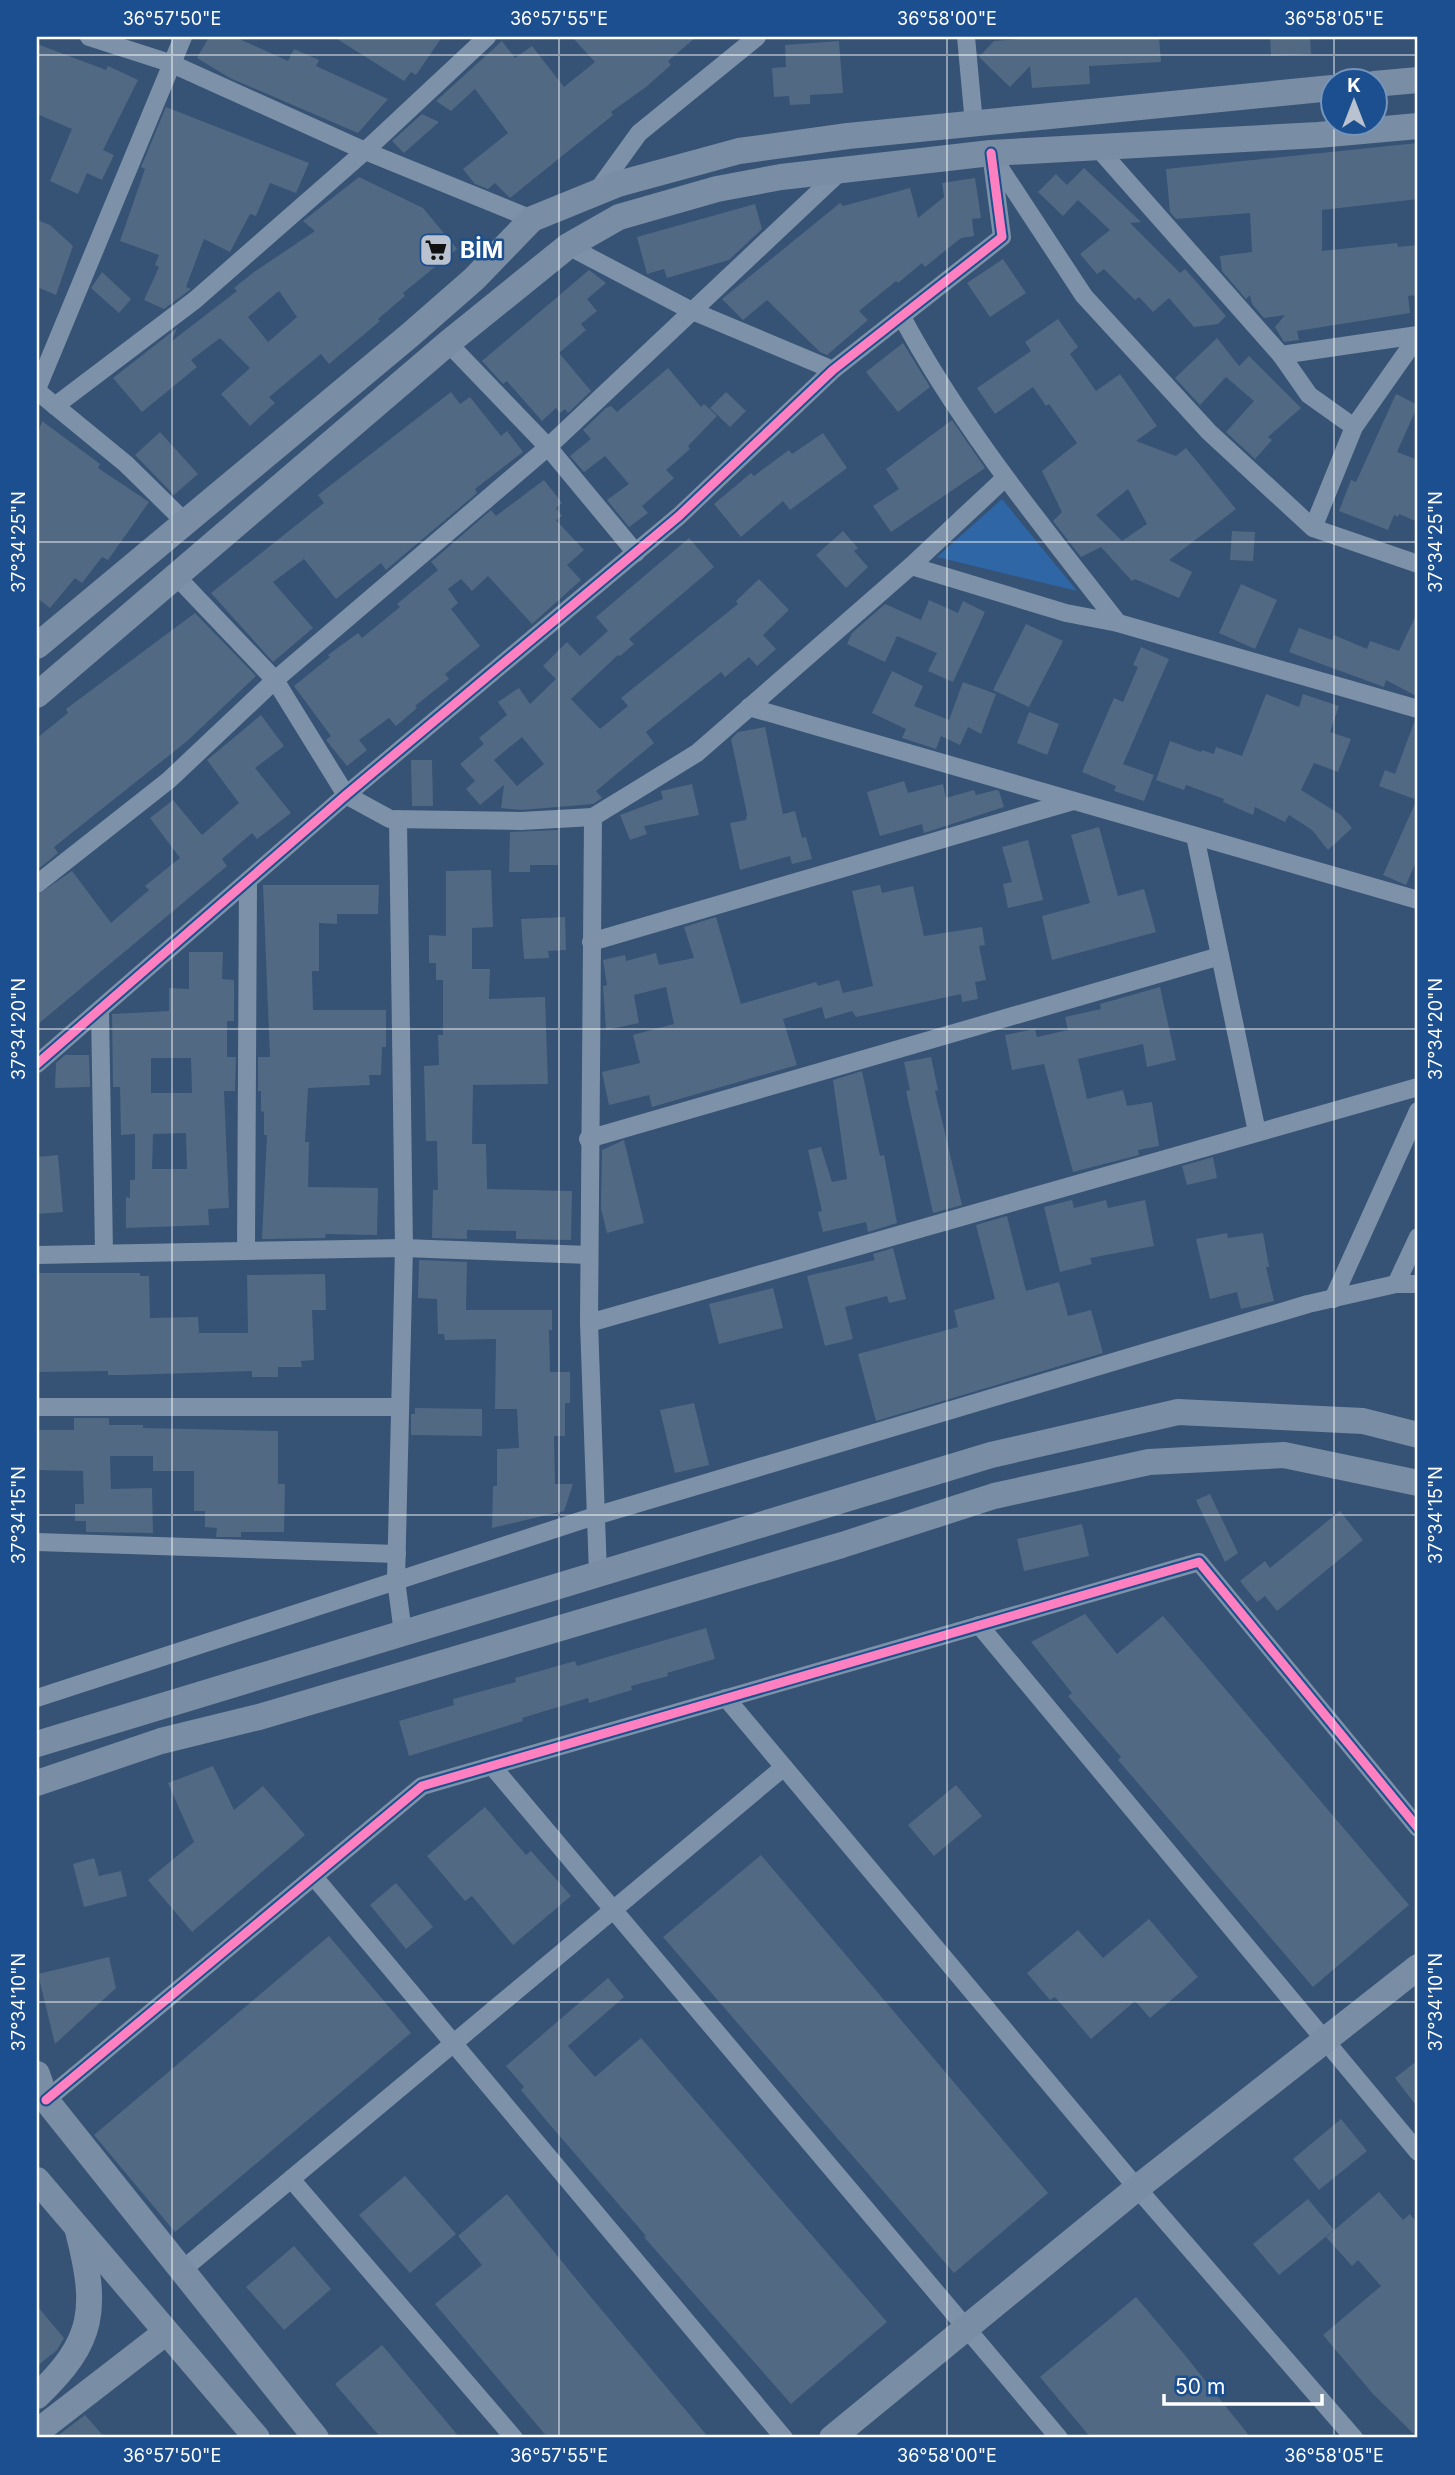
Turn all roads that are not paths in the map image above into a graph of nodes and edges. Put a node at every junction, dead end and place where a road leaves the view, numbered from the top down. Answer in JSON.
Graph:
{"nodes":[{"id":1,"x":89,"y":37,"type":"edge"},
{"id":2,"x":183,"y":37,"type":"edge"},
{"id":3,"x":487,"y":37,"type":"edge"},
{"id":4,"x":757,"y":37,"type":"edge"},
{"id":5,"x":966,"y":37,"type":"edge"},
{"id":6,"x":170,"y":64,"type":"junction"},
{"id":7,"x":1418,"y":80,"type":"edge"},
{"id":8,"x":1388,"y":83,"type":"edge"},
{"id":9,"x":1318,"y":89,"type":"edge"},
{"id":10,"x":974,"y":124,"type":"junction"},
{"id":11,"x":1418,"y":125,"type":"edge"},
{"id":12,"x":1097,"y":146,"type":"junction"},
{"id":13,"x":365,"y":151,"type":"junction"},
{"id":14,"x":991,"y":153,"type":"junction"},
{"id":15,"x":842,"y":170,"type":"junction"},
{"id":16,"x":593,"y":197,"type":"junction"},
{"id":17,"x":532,"y":219,"type":"junction"},
{"id":18,"x":568,"y":246,"type":"junction"},
{"id":19,"x":690,"y":310,"type":"junction"},
{"id":20,"x":902,"y":317,"type":"junction"},
{"id":21,"x":1418,"y":335,"type":"edge"},
{"id":22,"x":448,"y":343,"type":"junction"},
{"id":23,"x":1281,"y":355,"type":"junction"},
{"id":24,"x":833,"y":370,"type":"junction"},
{"id":25,"x":37,"y":390,"type":"edge"},
{"id":26,"x":55,"y":405,"type":"junction"},
{"id":27,"x":1354,"y":427,"type":"junction"},
{"id":28,"x":548,"y":447,"type":"junction"},
{"id":29,"x":1005,"y":478,"type":"junction"},
{"id":30,"x":186,"y":523,"type":"junction"},
{"id":31,"x":1312,"y":527,"type":"junction"},
{"id":32,"x":635,"y":553,"type":"junction"},
{"id":33,"x":1418,"y":564,"type":"edge"},
{"id":34,"x":911,"y":566,"type":"junction"},
{"id":35,"x":177,"y":577,"type":"junction"},
{"id":36,"x":1118,"y":623,"type":"junction"},
{"id":37,"x":37,"y":646,"type":"edge"},
{"id":38,"x":275,"y":680,"type":"junction"},
{"id":39,"x":37,"y":695,"type":"edge"},
{"id":40,"x":749,"y":707,"type":"junction"},
{"id":41,"x":1418,"y":709,"type":"edge"},
{"id":42,"x":346,"y":795,"type":"junction"},
{"id":43,"x":1073,"y":800,"type":"junction"},
{"id":44,"x":593,"y":817,"type":"junction"},
{"id":45,"x":398,"y":820,"type":"junction"},
{"id":46,"x":1195,"y":836,"type":"junction"},
{"id":47,"x":248,"y":881,"type":"junction"},
{"id":48,"x":37,"y":884,"type":"edge"},
{"id":49,"x":1418,"y":900,"type":"edge"},
{"id":50,"x":591,"y":943,"type":"junction"},
{"id":51,"x":1220,"y":956,"type":"junction"},
{"id":52,"x":100,"y":1010,"type":"junction"},
{"id":53,"x":37,"y":1064,"type":"edge"},
{"id":54,"x":1418,"y":1087,"type":"edge"},
{"id":55,"x":1418,"y":1111,"type":"edge"},
{"id":56,"x":1257,"y":1132,"type":"junction"},
{"id":57,"x":588,"y":1139,"type":"junction"},
{"id":58,"x":1418,"y":1237,"type":"edge"},
{"id":59,"x":404,"y":1248,"type":"junction"},
{"id":60,"x":246,"y":1251,"type":"junction"},
{"id":61,"x":104,"y":1253,"type":"junction"},
{"id":62,"x":37,"y":1255,"type":"edge"},
{"id":63,"x":589,"y":1255,"type":"junction"},
{"id":64,"x":1396,"y":1284,"type":"junction"},
{"id":65,"x":1418,"y":1284,"type":"edge"},
{"id":66,"x":1333,"y":1298,"type":"junction"},
{"id":67,"x":589,"y":1323,"type":"junction"},
{"id":68,"x":37,"y":1407,"type":"edge"},
{"id":69,"x":400,"y":1407,"type":"junction"},
{"id":70,"x":1418,"y":1435,"type":"edge"},
{"id":71,"x":1418,"y":1483,"type":"edge"},
{"id":72,"x":595,"y":1516,"type":"junction"},
{"id":73,"x":37,"y":1542,"type":"edge"},
{"id":74,"x":397,"y":1554,"type":"junction"},
{"id":75,"x":598,"y":1574,"type":"junction"},
{"id":76,"x":396,"y":1580,"type":"junction"},
{"id":77,"x":979,"y":1625,"type":"junction"},
{"id":78,"x":402,"y":1633,"type":"junction"},
{"id":79,"x":37,"y":1698,"type":"edge"},
{"id":80,"x":726,"y":1698,"type":"junction"},
{"id":81,"x":37,"y":1744,"type":"edge"},
{"id":82,"x":492,"y":1766,"type":"junction"},
{"id":83,"x":784,"y":1767,"type":"junction"},
{"id":84,"x":37,"y":1783,"type":"edge"},
{"id":85,"x":1418,"y":1828,"type":"edge"},
{"id":86,"x":315,"y":1878,"type":"junction"},
{"id":87,"x":613,"y":1910,"type":"junction"},
{"id":88,"x":1418,"y":1967,"type":"edge"},
{"id":89,"x":1326,"y":2041,"type":"junction"},
{"id":90,"x":454,"y":2043,"type":"junction"},
{"id":91,"x":37,"y":2074,"type":"edge"},
{"id":92,"x":46,"y":2100,"type":"junction"},
{"id":93,"x":1418,"y":2152,"type":"edge"},
{"id":94,"x":291,"y":2179,"type":"junction"},
{"id":95,"x":37,"y":2180,"type":"edge"},
{"id":96,"x":1136,"y":2188,"type":"junction"},
{"id":97,"x":77,"y":2230,"type":"junction"},
{"id":98,"x":181,"y":2271,"type":"junction"},
{"id":99,"x":964,"y":2327,"type":"junction"},
{"id":100,"x":166,"y":2333,"type":"junction"},
{"id":101,"x":37,"y":2396,"type":"edge"},
{"id":102,"x":37,"y":2432,"type":"edge"},
{"id":103,"x":257,"y":2438,"type":"edge"},
{"id":104,"x":316,"y":2438,"type":"edge"},
{"id":105,"x":514,"y":2438,"type":"edge"},
{"id":106,"x":783,"y":2438,"type":"edge"},
{"id":107,"x":832,"y":2438,"type":"edge"},
{"id":108,"x":1059,"y":2438,"type":"edge"},
{"id":109,"x":1354,"y":2438,"type":"edge"}],
"edges":[{"from":1,"to":6,"type":"street"},
{"from":2,"to":6,"type":"street"},
{"from":3,"to":13,"type":"street"},
{"from":4,"to":16,"type":"street"},
{"from":5,"to":10,"type":"street"},
{"from":6,"to":13,"type":"street"},
{"from":6,"to":25,"type":"street"},
{"from":7,"to":8,"type":"main road"},
{"from":9,"to":10,"type":"main road"},
{"from":10,"to":16,"type":"main road"},
{"from":11,"to":12,"type":"main road"},
{"from":12,"to":14,"type":"main road"},
{"from":12,"to":23,"type":"street"},
{"from":13,"to":17,"type":"street"},
{"from":13,"to":26,"type":"street"},
{"from":14,"to":15,"type":"main road"},
{"from":14,"to":20,"type":"street"},
{"from":14,"to":31,"type":"street"},
{"from":15,"to":18,"type":"main road"},
{"from":15,"to":19,"type":"street"},
{"from":16,"to":17,"type":"main road"},
{"from":17,"to":30,"type":"main road"},
{"from":18,"to":19,"type":"street"},
{"from":18,"to":22,"type":"main road"},
{"from":19,"to":24,"type":"street"},
{"from":19,"to":28,"type":"street"},
{"from":20,"to":24,"type":"street"},
{"from":20,"to":29,"type":"street"},
{"from":21,"to":23,"type":"street"},
{"from":21,"to":27,"type":"street"},
{"from":22,"to":28,"type":"street"},
{"from":22,"to":35,"type":"main road"},
{"from":23,"to":27,"type":"street"},
{"from":24,"to":32,"type":"street"},
{"from":25,"to":26,"type":"street"},
{"from":26,"to":30,"type":"street"},
{"from":27,"to":31,"type":"street"},
{"from":28,"to":32,"type":"street"},
{"from":28,"to":38,"type":"street"},
{"from":29,"to":34,"type":"street"},
{"from":29,"to":36,"type":"street"},
{"from":30,"to":37,"type":"main road"},
{"from":31,"to":33,"type":"street"},
{"from":32,"to":42,"type":"street"},
{"from":34,"to":36,"type":"street"},
{"from":34,"to":40,"type":"street"},
{"from":35,"to":38,"type":"street"},
{"from":35,"to":39,"type":"main road"},
{"from":36,"to":41,"type":"street"},
{"from":38,"to":42,"type":"street"},
{"from":38,"to":48,"type":"street"},
{"from":40,"to":43,"type":"street"},
{"from":40,"to":44,"type":"street"},
{"from":42,"to":45,"type":"street"},
{"from":42,"to":47,"type":"street"},
{"from":43,"to":46,"type":"street"},
{"from":43,"to":50,"type":"street"},
{"from":44,"to":45,"type":"street"},
{"from":44,"to":50,"type":"street"},
{"from":45,"to":59,"type":"street"},
{"from":46,"to":49,"type":"street"},
{"from":46,"to":51,"type":"street"},
{"from":47,"to":52,"type":"street"},
{"from":47,"to":60,"type":"street"},
{"from":50,"to":57,"type":"street"},
{"from":51,"to":56,"type":"street"},
{"from":51,"to":57,"type":"street"},
{"from":52,"to":53,"type":"street"},
{"from":52,"to":61,"type":"street"},
{"from":54,"to":56,"type":"street"},
{"from":55,"to":66,"type":"street"},
{"from":56,"to":67,"type":"street"},
{"from":57,"to":63,"type":"street"},
{"from":58,"to":64,"type":"street"},
{"from":59,"to":60,"type":"street"},
{"from":59,"to":63,"type":"street"},
{"from":59,"to":69,"type":"street"},
{"from":60,"to":61,"type":"street"},
{"from":61,"to":62,"type":"street"},
{"from":63,"to":67,"type":"street"},
{"from":64,"to":65,"type":"street"},
{"from":64,"to":66,"type":"street"},
{"from":66,"to":72,"type":"street"},
{"from":67,"to":72,"type":"street"},
{"from":68,"to":69,"type":"street"},
{"from":69,"to":74,"type":"street"},
{"from":70,"to":75,"type":"main road"},
{"from":71,"to":84,"type":"main road"},
{"from":72,"to":75,"type":"street"},
{"from":72,"to":76,"type":"street"},
{"from":73,"to":74,"type":"street"},
{"from":74,"to":76,"type":"street"},
{"from":75,"to":78,"type":"main road"},
{"from":76,"to":78,"type":"street"},
{"from":76,"to":79,"type":"street"},
{"from":77,"to":80,"type":"street"},
{"from":77,"to":85,"type":"street"},
{"from":77,"to":89,"type":"street"},
{"from":78,"to":81,"type":"main road"},
{"from":80,"to":82,"type":"street"},
{"from":80,"to":83,"type":"street"},
{"from":82,"to":86,"type":"street"},
{"from":82,"to":87,"type":"street"},
{"from":83,"to":87,"type":"street"},
{"from":83,"to":96,"type":"street"},
{"from":86,"to":90,"type":"street"},
{"from":86,"to":92,"type":"street"},
{"from":87,"to":90,"type":"street"},
{"from":87,"to":99,"type":"street"},
{"from":88,"to":89,"type":"main road"},
{"from":89,"to":93,"type":"street"},
{"from":89,"to":96,"type":"main road"},
{"from":90,"to":94,"type":"street"},
{"from":90,"to":106,"type":"street"},
{"from":91,"to":92,"type":"main road"},
{"from":92,"to":98,"type":"main road"},
{"from":94,"to":98,"type":"street"},
{"from":94,"to":105,"type":"street"},
{"from":95,"to":97,"type":"main road"},
{"from":96,"to":99,"type":"main road"},
{"from":96,"to":109,"type":"street"},
{"from":97,"to":100,"type":"main road"},
{"from":97,"to":101,"type":"main road"},
{"from":98,"to":104,"type":"main road"},
{"from":99,"to":107,"type":"main road"},
{"from":99,"to":108,"type":"street"},
{"from":100,"to":102,"type":"main road"},
{"from":100,"to":103,"type":"main road"}]}
